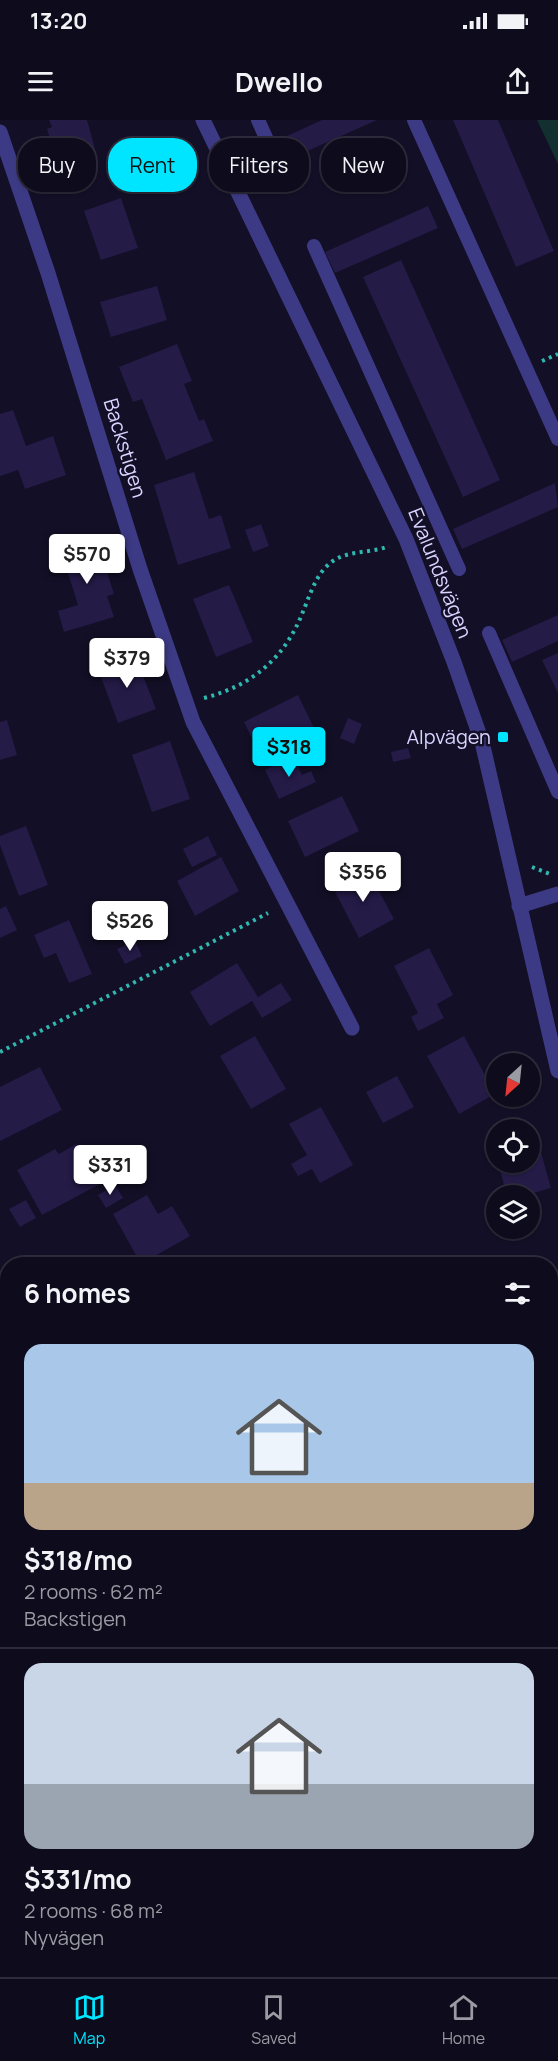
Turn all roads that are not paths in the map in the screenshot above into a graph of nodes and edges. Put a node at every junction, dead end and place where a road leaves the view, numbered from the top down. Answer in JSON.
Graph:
{"nodes":[{"id":1,"x":203,"y":120,"type":"edge"},
{"id":2,"x":258,"y":120,"type":"edge"},
{"id":3,"x":414,"y":120,"type":"edge"},
{"id":4,"x":0,"y":132,"type":"edge"},
{"id":5,"x":266,"y":138,"type":"edge"},
{"id":6,"x":314,"y":246,"type":"dead end"},
{"id":7,"x":558,"y":439,"type":"edge"},
{"id":8,"x":459,"y":569,"type":"dead end"},
{"id":9,"x":489,"y":633,"type":"dead end"},
{"id":10,"x":558,"y":792,"type":"edge"},
{"id":11,"x":558,"y":894,"type":"edge"},
{"id":12,"x":519,"y":906,"type":"junction"},
{"id":13,"x":352,"y":1028,"type":"dead end"},
{"id":14,"x":558,"y":1071,"type":"edge"}],
"edges":[{"from":1,"to":12,"type":"street","name":"Evalundsvägen"},
{"from":2,"to":5,"type":"lane"},
{"from":3,"to":7,"type":"lane"},
{"from":4,"to":13,"type":"street","name":"Backstigen"},
{"from":6,"to":8,"type":"lane"},
{"from":9,"to":10,"type":"lane"},
{"from":11,"to":12,"type":"street"},
{"from":12,"to":14,"type":"street","name":"Evalundsvägen"}]}
